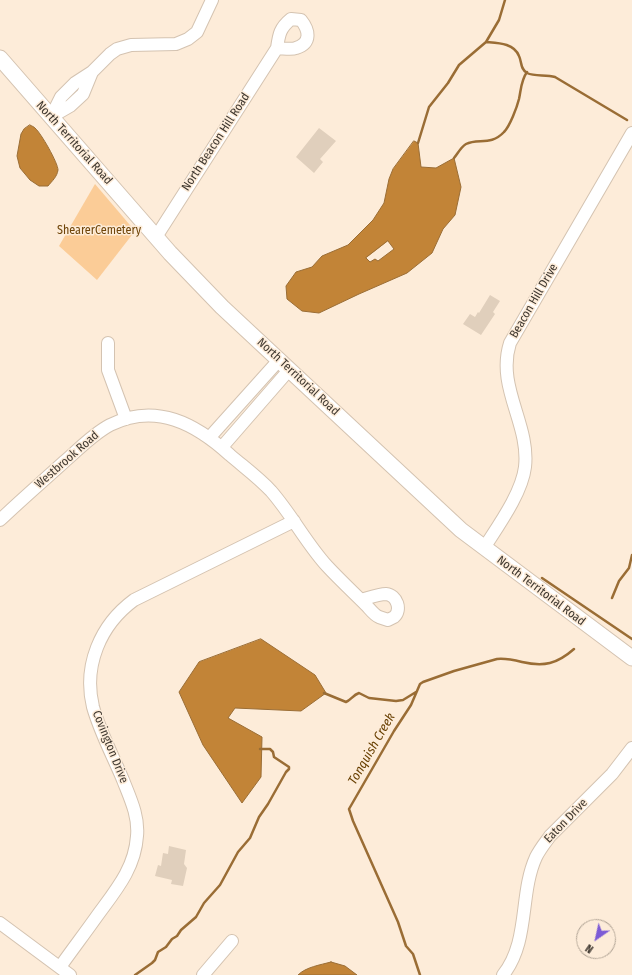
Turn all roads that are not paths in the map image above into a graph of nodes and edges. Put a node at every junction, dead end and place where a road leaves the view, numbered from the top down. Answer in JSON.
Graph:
{"nodes":[{"id":1,"x":212,"y":0,"type":"edge"},
{"id":2,"x":277,"y":48,"type":"dead end"},
{"id":3,"x":0,"y":58,"type":"edge"},
{"id":4,"x":51,"y":117,"type":"junction"},
{"id":5,"x":632,"y":133,"type":"edge"},
{"id":6,"x":156,"y":237,"type":"junction"},
{"id":7,"x":108,"y":343,"type":"dead end"},
{"id":8,"x":284,"y":365,"type":"junction"},
{"id":9,"x":126,"y":419,"type":"junction"},
{"id":10,"x":209,"y":438,"type":"junction"},
{"id":11,"x":222,"y":447,"type":"junction"},
{"id":12,"x":0,"y":520,"type":"edge"},
{"id":13,"x":294,"y":521,"type":"junction"},
{"id":14,"x":484,"y":548,"type":"junction"},
{"id":15,"x":361,"y":600,"type":"dead end"},
{"id":16,"x":632,"y":658,"type":"edge"},
{"id":17,"x":632,"y":748,"type":"edge"},
{"id":18,"x":0,"y":923,"type":"edge"},
{"id":19,"x":232,"y":941,"type":"dead end"},
{"id":20,"x":60,"y":967,"type":"junction"},
{"id":21,"x":70,"y":975,"type":"edge"},
{"id":22,"x":203,"y":975,"type":"edge"},
{"id":23,"x":504,"y":975,"type":"edge"}],
"edges":[{"from":1,"to":4,"type":"street"},
{"from":2,"to":6,"type":"street","name":"North Beacon Hill Road"},
{"from":3,"to":4,"type":"main road","name":"North Territorial Road"},
{"from":4,"to":6,"type":"main road","name":"North Territorial Road"},
{"from":5,"to":14,"type":"street","name":"Beacon Hill Drive"},
{"from":6,"to":8,"type":"main road","name":"North Territorial Road"},
{"from":7,"to":9,"type":"street"},
{"from":8,"to":10,"type":"street"},
{"from":8,"to":11,"type":"street"},
{"from":8,"to":14,"type":"main road","name":"North Territorial Road"},
{"from":9,"to":10,"type":"street","name":"Westbrook Road"},
{"from":9,"to":12,"type":"street","name":"Westbrook Road"},
{"from":10,"to":11,"type":"street","name":"Westbrook Road"},
{"from":11,"to":13,"type":"street","name":"Westbrook Road"},
{"from":13,"to":15,"type":"street","name":"Westbrook Road"},
{"from":13,"to":20,"type":"street","name":"Covington Drive"},
{"from":14,"to":16,"type":"main road","name":"North Territorial Road"},
{"from":17,"to":23,"type":"street","name":"Eaton Drive"},
{"from":18,"to":20,"type":"street"},
{"from":19,"to":22,"type":"street"},
{"from":20,"to":21,"type":"street"}]}
